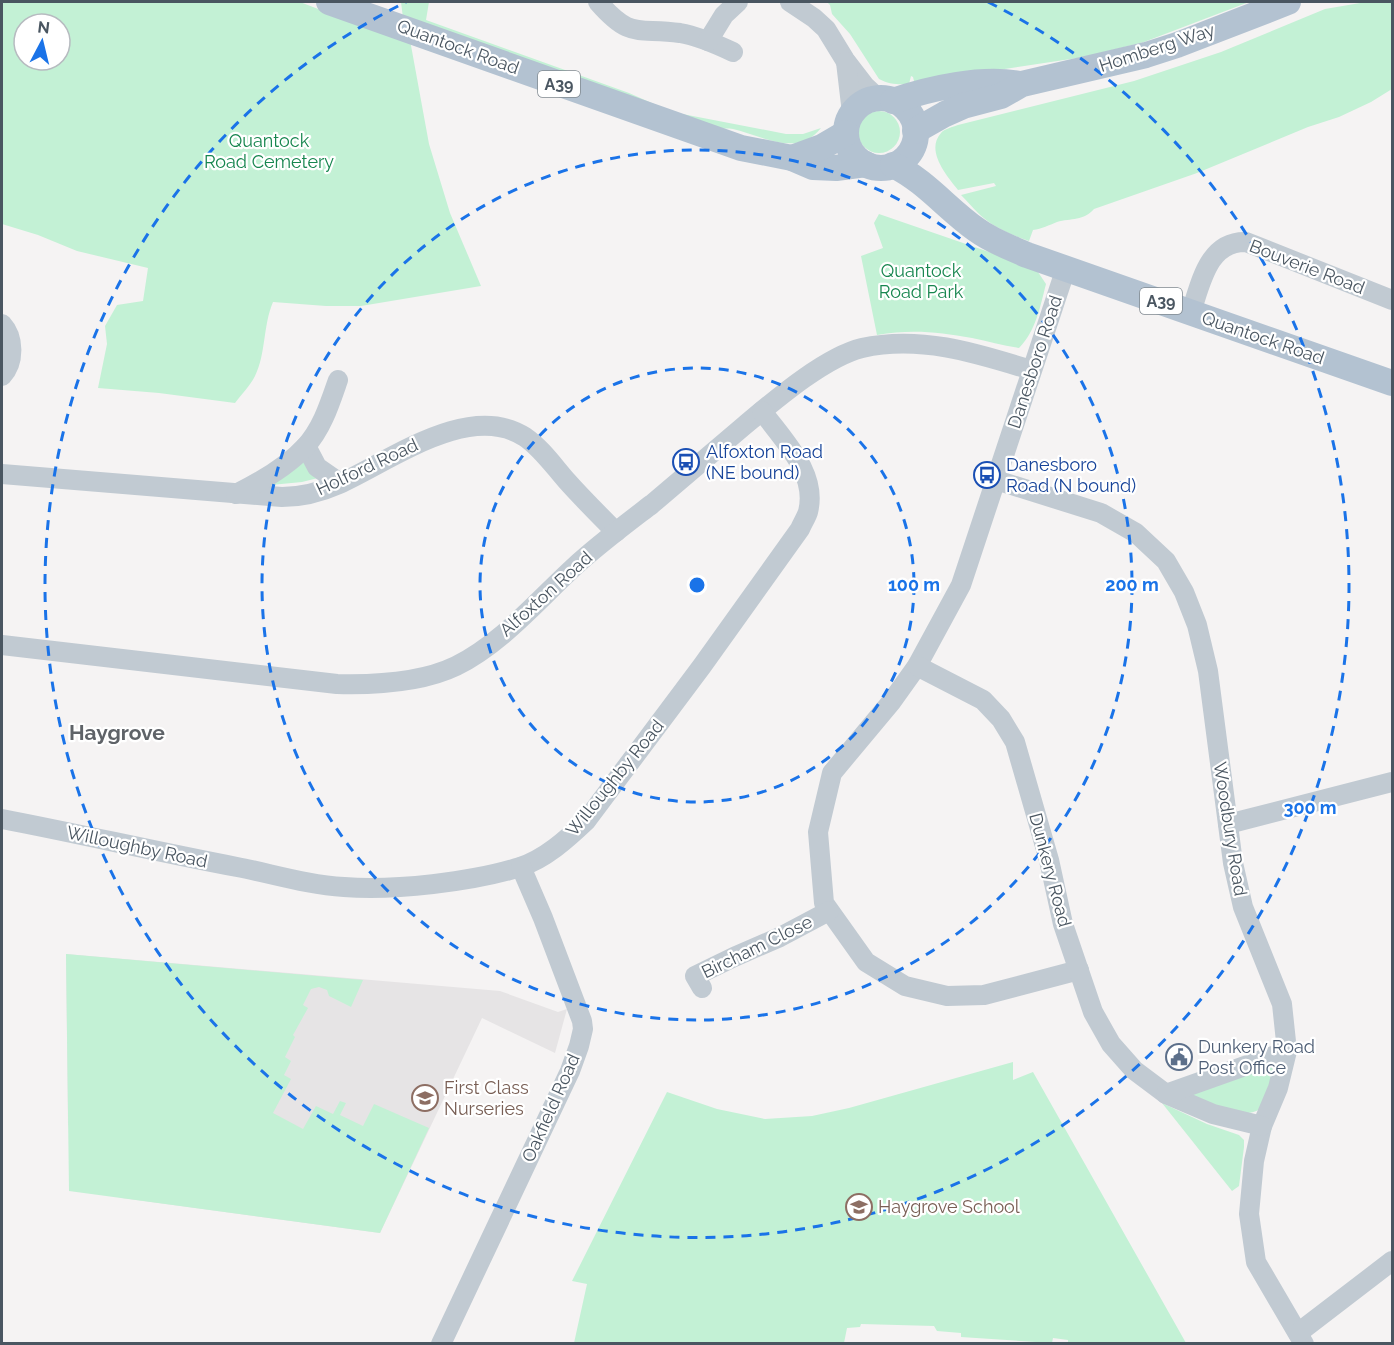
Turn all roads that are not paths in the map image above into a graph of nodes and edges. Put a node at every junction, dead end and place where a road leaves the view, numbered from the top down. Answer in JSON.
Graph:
{"nodes":[{"id":1,"x":329,"y":2,"type":"edge"},
{"id":2,"x":598,"y":2,"type":"edge"},
{"id":3,"x":738,"y":2,"type":"edge"},
{"id":4,"x":790,"y":2,"type":"edge"},
{"id":5,"x":1288,"y":2,"type":"edge"},
{"id":6,"x":708,"y":41,"type":"junction"},
{"id":7,"x":733,"y":52,"type":"dead end"},
{"id":8,"x":845,"y":60,"type":"junction"},
{"id":9,"x":1022,"y":84,"type":"junction"},
{"id":10,"x":886,"y":100,"type":"junction"},
{"id":11,"x":849,"y":123,"type":"junction"},
{"id":12,"x":915,"y":137,"type":"junction"},
{"id":13,"x":792,"y":158,"type":"junction"},
{"id":14,"x":866,"y":164,"type":"junction"},
{"id":15,"x":893,"y":165,"type":"junction"},
{"id":16,"x":941,"y":199,"type":"junction"},
{"id":17,"x":1066,"y":268,"type":"junction"},
{"id":18,"x":1392,"y":300,"type":"edge"},
{"id":19,"x":1191,"y":312,"type":"junction"},
{"id":20,"x":2,"y":324,"type":"edge"},
{"id":21,"x":1031,"y":370,"type":"junction"},
{"id":22,"x":2,"y":376,"type":"edge"},
{"id":23,"x":338,"y":380,"type":"dead end"},
{"id":24,"x":1392,"y":384,"type":"edge"},
{"id":25,"x":762,"y":411,"type":"junction"},
{"id":26,"x":306,"y":446,"type":"junction"},
{"id":27,"x":2,"y":474,"type":"edge"},
{"id":28,"x":996,"y":480,"type":"junction"},
{"id":29,"x":340,"y":483,"type":"junction"},
{"id":30,"x":236,"y":494,"type":"junction"},
{"id":31,"x":616,"y":532,"type":"junction"},
{"id":32,"x":2,"y":645,"type":"edge"},
{"id":33,"x":917,"y":666,"type":"junction"},
{"id":34,"x":1392,"y":782,"type":"edge"},
{"id":35,"x":2,"y":819,"type":"edge"},
{"id":36,"x":1227,"y":824,"type":"junction"},
{"id":37,"x":521,"y":867,"type":"junction"},
{"id":38,"x":829,"y":910,"type":"junction"},
{"id":39,"x":1079,"y":970,"type":"junction"},
{"id":40,"x":702,"y":988,"type":"dead end"},
{"id":41,"x":1287,"y":1051,"type":"junction"},
{"id":42,"x":1166,"y":1094,"type":"junction"},
{"id":43,"x":1262,"y":1126,"type":"junction"},
{"id":44,"x":1392,"y":1262,"type":"edge"},
{"id":45,"x":1301,"y":1338,"type":"edge"},
{"id":46,"x":441,"y":1344,"type":"edge"}],
"edges":[{"from":1,"to":13,"type":"main road","name":"Quantock Road","number":"A39"},
{"from":2,"to":6,"type":"street"},
{"from":3,"to":6,"type":"street"},
{"from":4,"to":8,"type":"street"},
{"from":5,"to":9,"type":"main road","name":"Homberg Way"},
{"from":6,"to":7,"type":"street"},
{"from":8,"to":10,"type":"street"},
{"from":8,"to":11,"type":"street"},
{"from":9,"to":10,"type":"main road","name":"Homberg Way"},
{"from":9,"to":12,"type":"main road","name":"Homberg Way"},
{"from":10,"to":11,"type":"main road"},
{"from":10,"to":12,"type":"main road","number":"A39"},
{"from":11,"to":13,"type":"main road"},
{"from":11,"to":14,"type":"main road"},
{"from":12,"to":15,"type":"main road"},
{"from":12,"to":16,"type":"main road","name":"Quantock Road","number":"A39"},
{"from":13,"to":14,"type":"main road","name":"Quantock Road","number":"A39"},
{"from":14,"to":15,"type":"main road","number":"A39"},
{"from":15,"to":16,"type":"main road","name":"Quantock Road","number":"A39"},
{"from":16,"to":17,"type":"main road","name":"Quantock Road","number":"A39"},
{"from":17,"to":19,"type":"main road","name":"Quantock Road","number":"A39"},
{"from":17,"to":21,"type":"street","name":"Danesboro Road"},
{"from":18,"to":19,"type":"street","name":"Bouverie Road"},
{"from":19,"to":24,"type":"main road","name":"Quantock Road","number":"A39"},
{"from":20,"to":22,"type":"street"},
{"from":21,"to":25,"type":"street","name":"Alfoxton Road"},
{"from":21,"to":28,"type":"street","name":"Danesboro Road"},
{"from":23,"to":26,"type":"street"},
{"from":25,"to":31,"type":"street","name":"Alfoxton Road"},
{"from":25,"to":37,"type":"street","name":"Willoughby Road"},
{"from":26,"to":29,"type":"street"},
{"from":26,"to":30,"type":"street"},
{"from":27,"to":30,"type":"street","name":"Holford Road"},
{"from":28,"to":33,"type":"street","name":"Danesboro Road"},
{"from":28,"to":36,"type":"street","name":"Woodbury Road"},
{"from":29,"to":30,"type":"street","name":"Holford Road"},
{"from":29,"to":31,"type":"street","name":"Holford Road"},
{"from":31,"to":32,"type":"street","name":"Alfoxton Road"},
{"from":33,"to":38,"type":"street","name":"Danesboro Road"},
{"from":33,"to":39,"type":"street","name":"Dunkery Road"},
{"from":34,"to":36,"type":"street"},
{"from":35,"to":37,"type":"street","name":"Willoughby Road"},
{"from":36,"to":41,"type":"street","name":"Woodbury Road"},
{"from":37,"to":46,"type":"street","name":"Oakfield Road"},
{"from":38,"to":39,"type":"street","name":"Danesboro Road"},
{"from":38,"to":40,"type":"street","name":"Bircham Close"},
{"from":39,"to":42,"type":"street","name":"Dunkery Road"},
{"from":41,"to":42,"type":"street"},
{"from":41,"to":43,"type":"street","name":"Woodbury Road"},
{"from":42,"to":43,"type":"street","name":"Dunkery Road"},
{"from":43,"to":45,"type":"street","name":"Woodbury Road"},
{"from":44,"to":45,"type":"street"}]}
